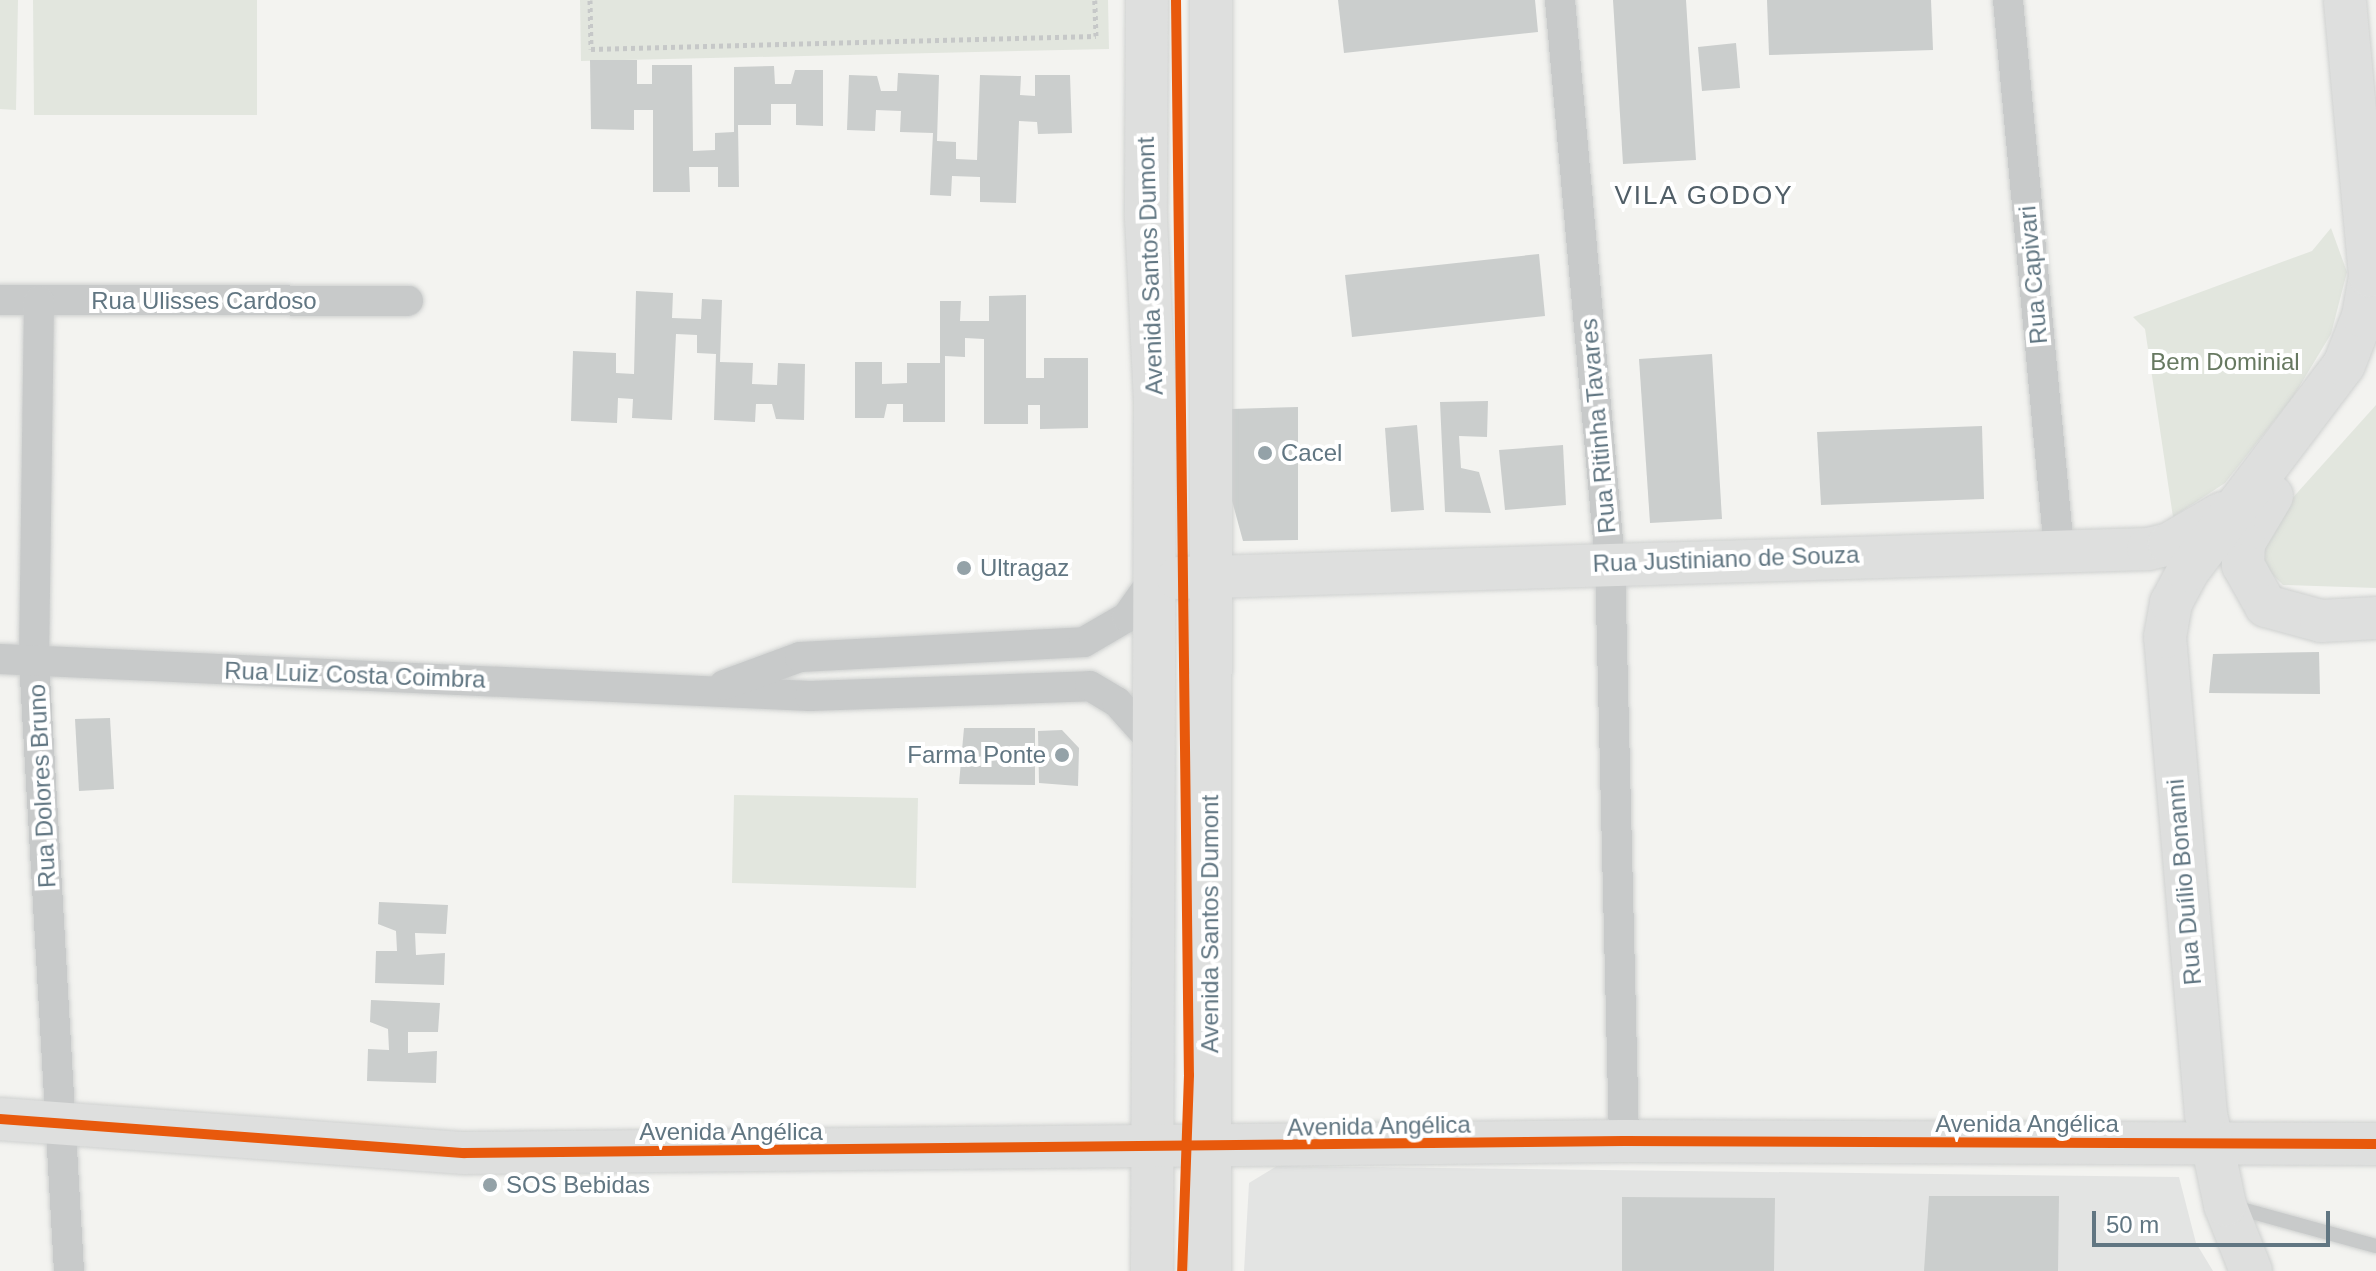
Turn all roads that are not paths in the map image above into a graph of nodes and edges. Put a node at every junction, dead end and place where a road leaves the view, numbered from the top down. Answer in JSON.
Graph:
{"nodes":[{"id":1,"x":1147,"y":0,"type":"edge"},
{"id":2,"x":1211,"y":0,"type":"edge"},
{"id":3,"x":1560,"y":0,"type":"edge"},
{"id":4,"x":2008,"y":0,"type":"edge"},
{"id":5,"x":2345,"y":0,"type":"edge"},
{"id":6,"x":0,"y":300,"type":"edge"},
{"id":7,"x":39,"y":301,"type":"junction"},
{"id":8,"x":408,"y":301,"type":"dead end"},
{"id":9,"x":2360,"y":364,"type":"edge"},
{"id":10,"x":2311,"y":446,"type":"junction"},
{"id":11,"x":2234,"y":506,"type":"junction"},
{"id":12,"x":2059,"y":550,"type":"junction"},
{"id":13,"x":1610,"y":562,"type":"junction"},
{"id":14,"x":1206,"y":577,"type":"junction"},
{"id":15,"x":1153,"y":580,"type":"junction"},
{"id":16,"x":2376,"y":618,"type":"edge"},
{"id":17,"x":800,"y":657,"type":"junction"},
{"id":18,"x":0,"y":659,"type":"edge"},
{"id":19,"x":34,"y":660,"type":"junction"},
{"id":20,"x":710,"y":689,"type":"junction"},
{"id":21,"x":802,"y":695,"type":"junction"},
{"id":22,"x":1151,"y":740,"type":"junction"},
{"id":23,"x":0,"y":1119,"type":"edge"},
{"id":24,"x":61,"y":1123,"type":"junction"},
{"id":25,"x":1624,"y":1141,"type":"junction"},
{"id":26,"x":2376,"y":1144,"type":"edge"},
{"id":27,"x":2213,"y":1145,"type":"junction"},
{"id":28,"x":1209,"y":1149,"type":"junction"},
{"id":29,"x":1153,"y":1151,"type":"junction"},
{"id":30,"x":2225,"y":1205,"type":"junction"},
{"id":31,"x":2376,"y":1246,"type":"edge"},
{"id":32,"x":69,"y":1271,"type":"edge"},
{"id":33,"x":1152,"y":1271,"type":"edge"},
{"id":34,"x":1210,"y":1271,"type":"edge"},
{"id":35,"x":2251,"y":1271,"type":"edge"}],
"edges":[{"from":1,"to":15,"type":"main road","name":"Avenida Santos Dumont"},
{"from":2,"to":14,"type":"main road","name":"Avenida Santos Dumont"},
{"from":3,"to":13,"type":"street","name":"Rua Ritinha Tavares"},
{"from":4,"to":12,"type":"street","name":"Rua Capivari"},
{"from":5,"to":9,"type":"main road"},
{"from":6,"to":7,"type":"street","name":"Rua Ulisses Cardoso"},
{"from":7,"to":8,"type":"street","name":"Rua Ulisses Cardoso"},
{"from":7,"to":19,"type":"street","name":"Rua Dolores Bruno"},
{"from":9,"to":10,"type":"main road"},
{"from":9,"to":11,"type":"main road","name":"Rua Duílio Bonanni"},
{"from":10,"to":11,"type":"main road","name":"Rua Justiniano de Souza"},
{"from":10,"to":16,"type":"main road"},
{"from":11,"to":12,"type":"main road","name":"Rua Justiniano de Souza"},
{"from":11,"to":27,"type":"main road","name":"Rua Duílio Bonanni"},
{"from":12,"to":13,"type":"main road","name":"Rua Justiniano de Souza"},
{"from":13,"to":14,"type":"main road","name":"Rua Justiniano de Souza"},
{"from":13,"to":25,"type":"street","name":"Rua Ritinha Tavares"},
{"from":14,"to":15,"type":"main road"},
{"from":14,"to":28,"type":"main road","name":"Avenida Santos Dumont"},
{"from":15,"to":17,"type":"street","name":"Rua Luiz Costa Coimbra"},
{"from":15,"to":22,"type":"main road","name":"Avenida Santos Dumont"},
{"from":17,"to":20,"type":"street","name":"Rua Luiz Costa Coimbra"},
{"from":17,"to":21,"type":"street"},
{"from":18,"to":19,"type":"street","name":"Rua Luiz Costa Coimbra"},
{"from":19,"to":20,"type":"street","name":"Rua Luiz Costa Coimbra"},
{"from":19,"to":24,"type":"street","name":"Rua Dolores Bruno"},
{"from":20,"to":21,"type":"street","name":"Rua Luiz Costa Coimbra"},
{"from":21,"to":22,"type":"street","name":"Rua Luiz Costa Coimbra"},
{"from":22,"to":29,"type":"main road","name":"Avenida Santos Dumont"},
{"from":23,"to":24,"type":"main road","name":"Avenida Angélica"},
{"from":24,"to":29,"type":"main road","name":"Avenida Angélica"},
{"from":24,"to":32,"type":"street","name":"Rua Dolores Bruno"},
{"from":25,"to":27,"type":"main road","name":"Avenida Angélica"},
{"from":25,"to":28,"type":"main road","name":"Avenida Angélica"},
{"from":26,"to":27,"type":"main road","name":"Avenida Angélica"},
{"from":27,"to":30,"type":"main road","name":"Rua Duílio Bonanni"},
{"from":28,"to":29,"type":"main road","name":"Avenida Angélica"},
{"from":28,"to":34,"type":"main road","name":"Avenida Santos Dumont"},
{"from":29,"to":33,"type":"main road","name":"Avenida Santos Dumont"},
{"from":30,"to":31,"type":"lane"},
{"from":30,"to":35,"type":"main road","name":"Rua Duílio Bonanni"}]}
